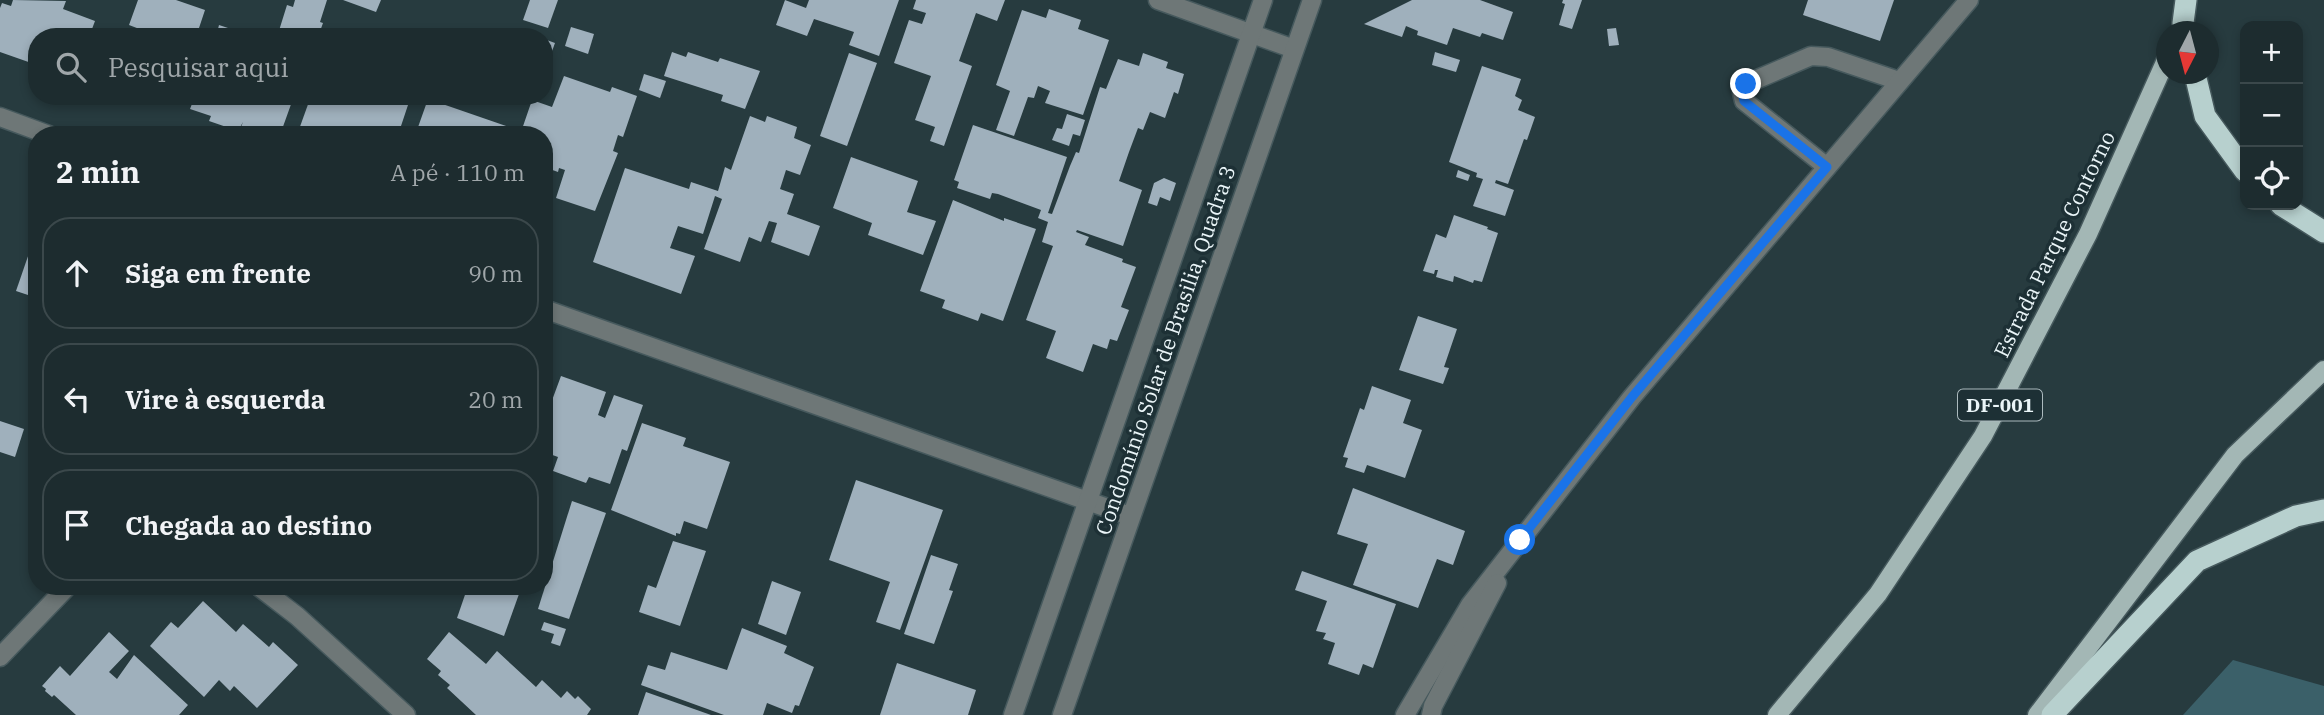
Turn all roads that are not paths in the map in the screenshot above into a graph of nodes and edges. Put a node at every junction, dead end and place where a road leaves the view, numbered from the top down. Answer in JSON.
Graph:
{"nodes":[{"id":1,"x":1158,"y":0,"type":"edge"},
{"id":2,"x":1263,"y":0,"type":"edge"},
{"id":3,"x":1312,"y":0,"type":"edge"},
{"id":4,"x":1969,"y":0,"type":"edge"},
{"id":5,"x":2186,"y":0,"type":"edge"},
{"id":6,"x":2184,"y":21,"type":"edge"},
{"id":7,"x":1251,"y":33,"type":"junction"},
{"id":8,"x":1294,"y":49,"type":"junction"},
{"id":9,"x":1899,"y":81,"type":"junction"},
{"id":10,"x":2156,"y":82,"type":"edge"},
{"id":11,"x":2197,"y":84,"type":"edge"},
{"id":12,"x":0,"y":117,"type":"edge"},
{"id":13,"x":28,"y":127,"type":"edge"},
{"id":14,"x":2240,"y":164,"type":"edge"},
{"id":15,"x":1827,"y":167,"type":"junction"},
{"id":16,"x":2289,"y":210,"type":"edge"},
{"id":17,"x":2324,"y":232,"type":"edge"},
{"id":18,"x":553,"y":312,"type":"edge"},
{"id":19,"x":2324,"y":370,"type":"edge"},
{"id":20,"x":1087,"y":500,"type":"junction"},
{"id":21,"x":2324,"y":510,"type":"edge"},
{"id":22,"x":1130,"y":516,"type":"junction"},
{"id":23,"x":1520,"y":540,"type":"junction"},
{"id":24,"x":59,"y":595,"type":"edge"},
{"id":25,"x":270,"y":595,"type":"edge"},
{"id":26,"x":0,"y":657,"type":"edge"},
{"id":27,"x":406,"y":715,"type":"edge"},
{"id":28,"x":1013,"y":715,"type":"edge"},
{"id":29,"x":1062,"y":715,"type":"edge"},
{"id":30,"x":1405,"y":715,"type":"edge"},
{"id":31,"x":1431,"y":715,"type":"edge"},
{"id":32,"x":1777,"y":715,"type":"edge"},
{"id":33,"x":2037,"y":715,"type":"edge"},
{"id":34,"x":2052,"y":715,"type":"edge"}],
"edges":[{"from":1,"to":7,"type":"street"},
{"from":2,"to":7,"type":"street","name":"Condomínio Solar de Brasilia, Quadra 3"},
{"from":3,"to":8,"type":"street","name":"Condomínio Solar de Brasilia, Quadra 3"},
{"from":4,"to":9,"type":"street"},
{"from":5,"to":6,"type":"highway"},
{"from":7,"to":8,"type":"street"},
{"from":7,"to":20,"type":"street","name":"Condomínio Solar de Brasilia, Quadra 3"},
{"from":8,"to":22,"type":"street","name":"Condomínio Solar de Brasilia, Quadra 3"},
{"from":9,"to":15,"type":"street"},
{"from":9,"to":15,"type":"street"},
{"from":10,"to":32,"type":"main road","name":"Estrada Parque Contorno","number":"DF-001"},
{"from":11,"to":14,"type":"highway"},
{"from":12,"to":13,"type":"street"},
{"from":15,"to":23,"type":"street"},
{"from":16,"to":17,"type":"highway"},
{"from":18,"to":20,"type":"street"},
{"from":19,"to":33,"type":"main road"},
{"from":20,"to":22,"type":"street"},
{"from":20,"to":28,"type":"street","name":"Condomínio Solar de Brasilia, Quadra 3"},
{"from":21,"to":34,"type":"highway"},
{"from":22,"to":29,"type":"street","name":"Condomínio Solar de Brasilia, Quadra 3"},
{"from":23,"to":30,"type":"street"},
{"from":23,"to":31,"type":"street"},
{"from":24,"to":26,"type":"street"},
{"from":25,"to":27,"type":"street"}]}
